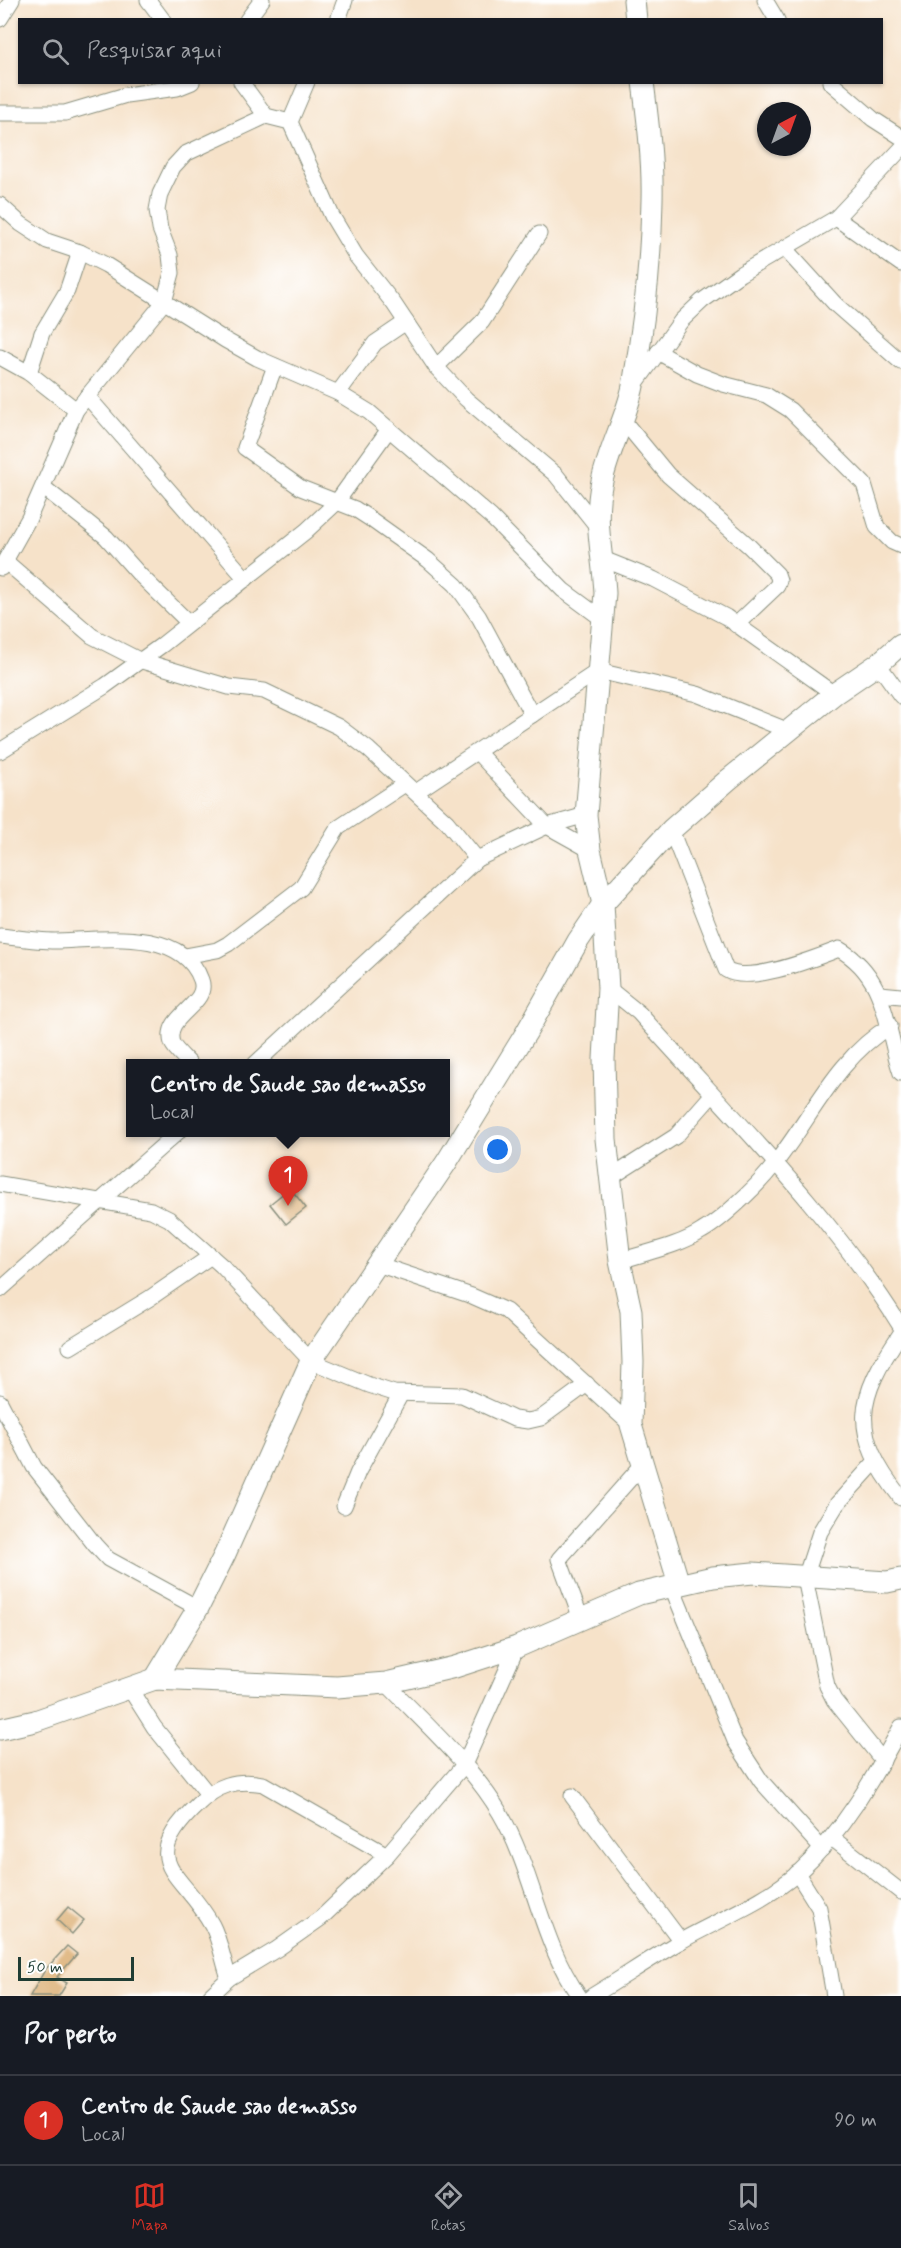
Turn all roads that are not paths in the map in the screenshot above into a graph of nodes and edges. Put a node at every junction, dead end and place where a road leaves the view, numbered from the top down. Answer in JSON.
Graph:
{"nodes":[{"id":1,"x":12,"y":0,"type":"edge"},
{"id":2,"x":148,"y":0,"type":"edge"},
{"id":3,"x":262,"y":0,"type":"edge"},
{"id":4,"x":345,"y":0,"type":"edge"},
{"id":5,"x":634,"y":0,"type":"edge"},
{"id":6,"x":766,"y":0,"type":"edge"},
{"id":7,"x":162,"y":18,"type":"edge"},
{"id":8,"x":248,"y":18,"type":"edge"},
{"id":9,"x":339,"y":18,"type":"edge"},
{"id":10,"x":636,"y":18,"type":"edge"},
{"id":11,"x":776,"y":18,"type":"edge"},
{"id":12,"x":0,"y":19,"type":"edge"},
{"id":13,"x":187,"y":84,"type":"edge"},
{"id":14,"x":242,"y":84,"type":"edge"},
{"id":15,"x":306,"y":84,"type":"edge"},
{"id":16,"x":643,"y":84,"type":"edge"},
{"id":17,"x":832,"y":84,"type":"edge"},
{"id":18,"x":0,"y":113,"type":"edge"},
{"id":19,"x":266,"y":116,"type":"junction"},
{"id":20,"x":290,"y":122,"type":"junction"},
{"id":21,"x":901,"y":137,"type":"edge"},
{"id":22,"x":901,"y":149,"type":"edge"},
{"id":23,"x":0,"y":205,"type":"edge"},
{"id":24,"x":836,"y":218,"type":"junction"},
{"id":25,"x":539,"y":234,"type":"dead end"},
{"id":26,"x":785,"y":249,"type":"junction"},
{"id":27,"x":80,"y":252,"type":"junction"},
{"id":28,"x":901,"y":264,"type":"edge"},
{"id":29,"x":164,"y":302,"type":"junction"},
{"id":30,"x":406,"y":322,"type":"junction"},
{"id":31,"x":658,"y":352,"type":"junction"},
{"id":32,"x":0,"y":357,"type":"edge"},
{"id":33,"x":901,"y":362,"type":"edge"},
{"id":34,"x":275,"y":366,"type":"junction"},
{"id":35,"x":436,"y":367,"type":"junction"},
{"id":36,"x":29,"y":373,"type":"junction"},
{"id":37,"x":632,"y":388,"type":"junction"},
{"id":38,"x":338,"y":393,"type":"junction"},
{"id":39,"x":87,"y":396,"type":"junction"},
{"id":40,"x":76,"y":410,"type":"junction"},
{"id":41,"x":621,"y":418,"type":"junction"},
{"id":42,"x":389,"y":429,"type":"junction"},
{"id":43,"x":43,"y":487,"type":"junction"},
{"id":44,"x":336,"y":503,"type":"junction"},
{"id":45,"x":596,"y":525,"type":"junction"},
{"id":46,"x":901,"y":546,"type":"edge"},
{"id":47,"x":603,"y":559,"type":"junction"},
{"id":48,"x":1,"y":567,"type":"edge"},
{"id":49,"x":246,"y":579,"type":"junction"},
{"id":50,"x":601,"y":618,"type":"junction"},
{"id":51,"x":188,"y":622,"type":"junction"},
{"id":52,"x":736,"y":625,"type":"junction"},
{"id":53,"x":901,"y":644,"type":"edge"},
{"id":54,"x":139,"y":660,"type":"junction"},
{"id":55,"x":878,"y":664,"type":"junction"},
{"id":56,"x":598,"y":671,"type":"junction"},
{"id":57,"x":834,"y":694,"type":"junction"},
{"id":58,"x":901,"y":696,"type":"edge"},
{"id":59,"x":532,"y":715,"type":"junction"},
{"id":60,"x":789,"y":731,"type":"junction"},
{"id":61,"x":0,"y":751,"type":"edge"},
{"id":62,"x":477,"y":752,"type":"junction"},
{"id":63,"x":410,"y":788,"type":"junction"},
{"id":64,"x":586,"y":815,"type":"junction"},
{"id":65,"x":548,"y":826,"type":"junction"},
{"id":66,"x":671,"y":830,"type":"junction"},
{"id":67,"x":590,"y":850,"type":"junction"},
{"id":68,"x":477,"y":859,"type":"junction"},
{"id":69,"x":603,"y":904,"type":"junction"},
{"id":70,"x":0,"y":936,"type":"edge"},
{"id":71,"x":185,"y":956,"type":"junction"},
{"id":72,"x":608,"y":988,"type":"junction"},
{"id":73,"x":880,"y":994,"type":"junction"},
{"id":74,"x":901,"y":996,"type":"edge"},
{"id":75,"x":890,"y":1026,"type":"junction"},
{"id":76,"x":186,"y":1059,"type":"edge"},
{"id":77,"x":260,"y":1059,"type":"edge"},
{"id":78,"x":901,"y":1073,"type":"edge"},
{"id":79,"x":712,"y":1095,"type":"junction"},
{"id":80,"x":172,"y":1137,"type":"edge"},
{"id":81,"x":775,"y":1164,"type":"junction"},
{"id":82,"x":610,"y":1178,"type":"junction"},
{"id":83,"x":0,"y":1184,"type":"edge"},
{"id":84,"x":97,"y":1202,"type":"junction"},
{"id":85,"x":211,"y":1256,"type":"junction"},
{"id":86,"x":620,"y":1261,"type":"junction"},
{"id":87,"x":377,"y":1264,"type":"junction"},
{"id":88,"x":0,"y":1290,"type":"edge"},
{"id":89,"x":901,"y":1327,"type":"edge"},
{"id":90,"x":901,"y":1333,"type":"edge"},
{"id":91,"x":70,"y":1347,"type":"dead end"},
{"id":92,"x":311,"y":1361,"type":"junction"},
{"id":93,"x":587,"y":1384,"type":"junction"},
{"id":94,"x":401,"y":1394,"type":"junction"},
{"id":95,"x":0,"y":1402,"type":"edge"},
{"id":96,"x":631,"y":1425,"type":"junction"},
{"id":97,"x":876,"y":1461,"type":"junction"},
{"id":98,"x":644,"y":1463,"type":"junction"},
{"id":99,"x":901,"y":1498,"type":"edge"},
{"id":100,"x":344,"y":1506,"type":"dead end"},
{"id":101,"x":805,"y":1578,"type":"junction"},
{"id":102,"x":901,"y":1579,"type":"edge"},
{"id":103,"x":675,"y":1584,"type":"junction"},
{"id":104,"x":198,"y":1608,"type":"junction"},
{"id":105,"x":581,"y":1619,"type":"junction"},
{"id":106,"x":517,"y":1647,"type":"junction"},
{"id":107,"x":155,"y":1679,"type":"junction"},
{"id":108,"x":386,"y":1683,"type":"junction"},
{"id":109,"x":128,"y":1686,"type":"junction"},
{"id":110,"x":901,"y":1727,"type":"edge"},
{"id":111,"x":0,"y":1729,"type":"edge"},
{"id":112,"x":883,"y":1761,"type":"junction"},
{"id":113,"x":464,"y":1765,"type":"junction"},
{"id":114,"x":208,"y":1794,"type":"junction"},
{"id":115,"x":572,"y":1796,"type":"dead end"},
{"id":116,"x":827,"y":1844,"type":"junction"},
{"id":117,"x":387,"y":1855,"type":"junction"},
{"id":118,"x":797,"y":1873,"type":"junction"},
{"id":119,"x":901,"y":1892,"type":"edge"},
{"id":120,"x":681,"y":1941,"type":"junction"},
{"id":121,"x":229,"y":1978,"type":"junction"},
{"id":122,"x":210,"y":1996,"type":"edge"},
{"id":123,"x":579,"y":1996,"type":"edge"},
{"id":124,"x":592,"y":1996,"type":"edge"},
{"id":125,"x":834,"y":1996,"type":"edge"}],
"edges":[{"from":1,"to":12,"type":"street"},
{"from":2,"to":7,"type":"street"},
{"from":3,"to":8,"type":"street"},
{"from":4,"to":9,"type":"street"},
{"from":5,"to":10,"type":"street"},
{"from":6,"to":11,"type":"street"},
{"from":13,"to":18,"type":"street"},
{"from":14,"to":19,"type":"street"},
{"from":15,"to":20,"type":"street"},
{"from":16,"to":37,"type":"street"},
{"from":17,"to":21,"type":"street"},
{"from":19,"to":20,"type":"street"},
{"from":19,"to":29,"type":"street"},
{"from":20,"to":30,"type":"street"},
{"from":22,"to":24,"type":"street"},
{"from":23,"to":27,"type":"street"},
{"from":24,"to":26,"type":"street"},
{"from":24,"to":28,"type":"street"},
{"from":25,"to":35,"type":"street"},
{"from":26,"to":31,"type":"street"},
{"from":26,"to":33,"type":"street"},
{"from":27,"to":29,"type":"street"},
{"from":27,"to":36,"type":"street"},
{"from":29,"to":34,"type":"street"},
{"from":29,"to":39,"type":"street"},
{"from":30,"to":35,"type":"street"},
{"from":30,"to":38,"type":"street"},
{"from":31,"to":37,"type":"street"},
{"from":31,"to":46,"type":"street"},
{"from":32,"to":36,"type":"street"},
{"from":34,"to":38,"type":"street"},
{"from":34,"to":44,"type":"street"},
{"from":35,"to":45,"type":"street"},
{"from":36,"to":40,"type":"street"},
{"from":37,"to":41,"type":"street"},
{"from":38,"to":42,"type":"street"},
{"from":39,"to":40,"type":"street"},
{"from":39,"to":49,"type":"street"},
{"from":40,"to":43,"type":"street"},
{"from":41,"to":45,"type":"street"},
{"from":41,"to":52,"type":"street"},
{"from":42,"to":44,"type":"street"},
{"from":42,"to":50,"type":"street"},
{"from":43,"to":48,"type":"street"},
{"from":43,"to":51,"type":"street"},
{"from":44,"to":49,"type":"street"},
{"from":44,"to":59,"type":"street"},
{"from":45,"to":47,"type":"street"},
{"from":47,"to":50,"type":"street"},
{"from":47,"to":52,"type":"street"},
{"from":48,"to":54,"type":"street"},
{"from":49,"to":51,"type":"street"},
{"from":50,"to":56,"type":"street"},
{"from":51,"to":54,"type":"street"},
{"from":52,"to":57,"type":"street"},
{"from":53,"to":55,"type":"street"},
{"from":54,"to":61,"type":"street"},
{"from":54,"to":63,"type":"street"},
{"from":55,"to":57,"type":"street"},
{"from":55,"to":58,"type":"street"},
{"from":56,"to":59,"type":"street"},
{"from":56,"to":60,"type":"street"},
{"from":56,"to":64,"type":"street"},
{"from":57,"to":60,"type":"street"},
{"from":59,"to":62,"type":"street"},
{"from":60,"to":66,"type":"street"},
{"from":62,"to":63,"type":"street"},
{"from":62,"to":65,"type":"street"},
{"from":63,"to":68,"type":"street"},
{"from":63,"to":71,"type":"street"},
{"from":64,"to":65,"type":"street"},
{"from":64,"to":67,"type":"street"},
{"from":65,"to":67,"type":"street"},
{"from":65,"to":68,"type":"street"},
{"from":66,"to":69,"type":"street"},
{"from":66,"to":73,"type":"street"},
{"from":67,"to":69,"type":"street"},
{"from":68,"to":77,"type":"street"},
{"from":69,"to":72,"type":"street"},
{"from":69,"to":87,"type":"street"},
{"from":70,"to":71,"type":"street"},
{"from":71,"to":76,"type":"street"},
{"from":72,"to":79,"type":"street"},
{"from":72,"to":82,"type":"street"},
{"from":73,"to":74,"type":"street"},
{"from":73,"to":75,"type":"street"},
{"from":75,"to":78,"type":"street"},
{"from":75,"to":81,"type":"street"},
{"from":79,"to":81,"type":"street"},
{"from":79,"to":82,"type":"street"},
{"from":80,"to":84,"type":"street"},
{"from":81,"to":86,"type":"street"},
{"from":81,"to":89,"type":"street"},
{"from":82,"to":86,"type":"street"},
{"from":83,"to":84,"type":"street"},
{"from":84,"to":85,"type":"street"},
{"from":84,"to":88,"type":"street"},
{"from":85,"to":91,"type":"street"},
{"from":85,"to":92,"type":"street"},
{"from":86,"to":96,"type":"street"},
{"from":87,"to":92,"type":"street"},
{"from":87,"to":93,"type":"street"},
{"from":90,"to":97,"type":"street"},
{"from":92,"to":94,"type":"street"},
{"from":92,"to":104,"type":"street"},
{"from":93,"to":94,"type":"street"},
{"from":93,"to":96,"type":"street"},
{"from":94,"to":100,"type":"street"},
{"from":95,"to":104,"type":"street"},
{"from":96,"to":98,"type":"street"},
{"from":97,"to":99,"type":"street"},
{"from":97,"to":101,"type":"street"},
{"from":98,"to":103,"type":"street"},
{"from":98,"to":105,"type":"street"},
{"from":101,"to":102,"type":"street"},
{"from":101,"to":103,"type":"street"},
{"from":101,"to":112,"type":"street"},
{"from":103,"to":105,"type":"street"},
{"from":103,"to":116,"type":"street"},
{"from":104,"to":107,"type":"street"},
{"from":105,"to":106,"type":"street"},
{"from":106,"to":108,"type":"street"},
{"from":106,"to":113,"type":"street"},
{"from":107,"to":108,"type":"street"},
{"from":107,"to":109,"type":"street"},
{"from":108,"to":113,"type":"street"},
{"from":109,"to":111,"type":"street"},
{"from":109,"to":114,"type":"street"},
{"from":110,"to":112,"type":"street"},
{"from":112,"to":116,"type":"street"},
{"from":113,"to":117,"type":"street"},
{"from":113,"to":123,"type":"street"},
{"from":114,"to":117,"type":"street"},
{"from":114,"to":121,"type":"street"},
{"from":115,"to":120,"type":"street"},
{"from":116,"to":118,"type":"street"},
{"from":116,"to":119,"type":"street"},
{"from":117,"to":121,"type":"street"},
{"from":118,"to":120,"type":"street"},
{"from":118,"to":125,"type":"street"},
{"from":120,"to":124,"type":"street"},
{"from":121,"to":122,"type":"street"}]}
